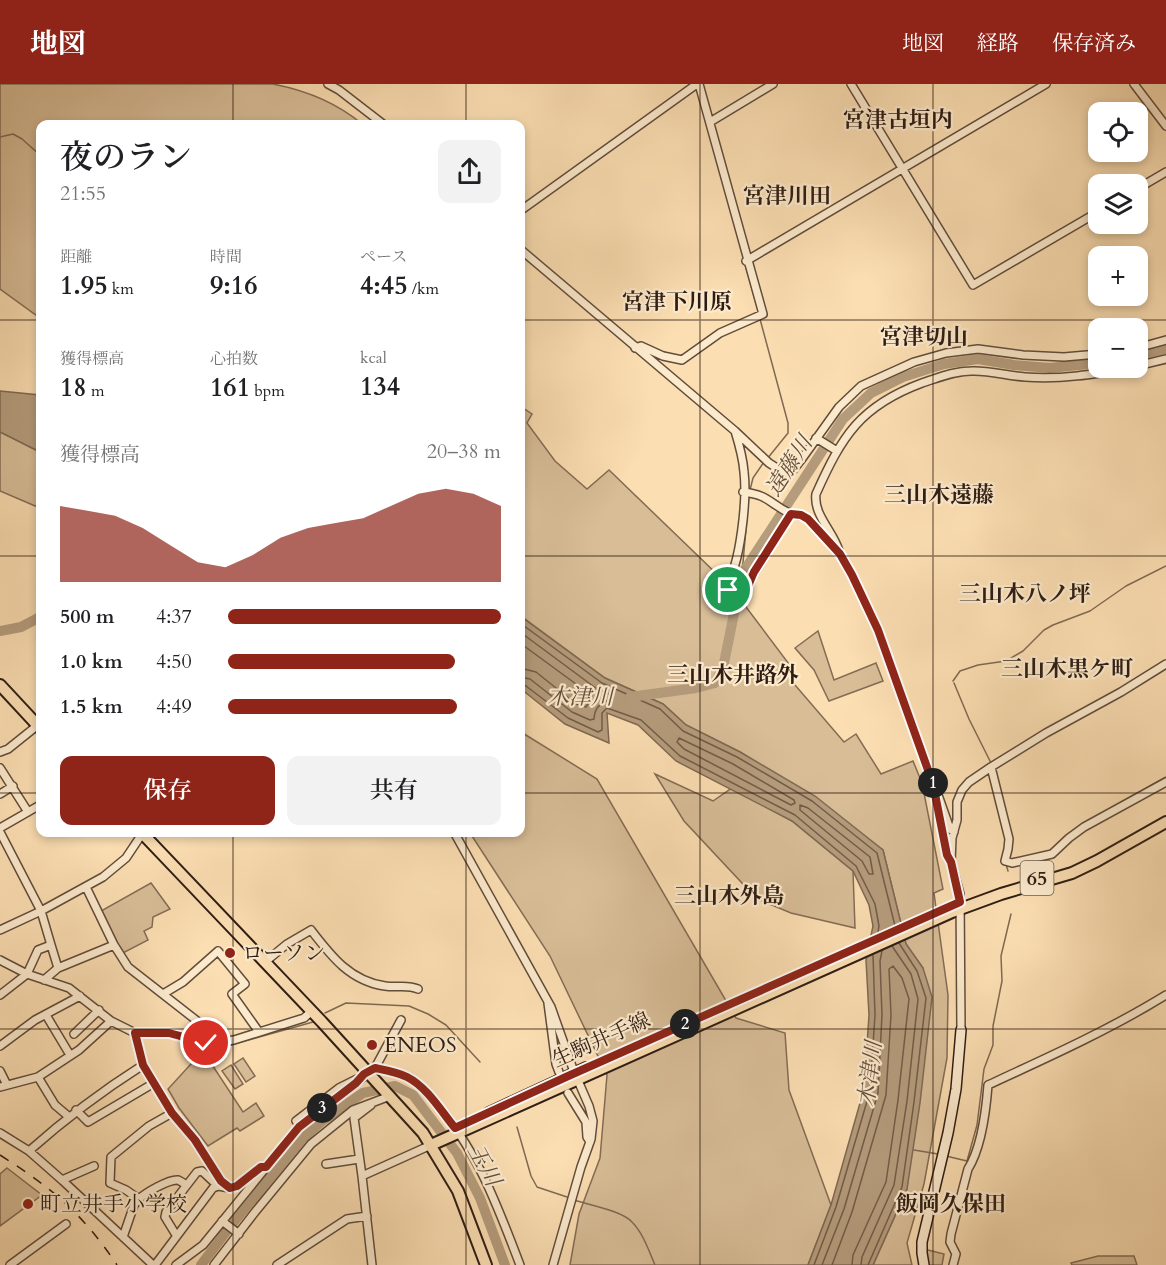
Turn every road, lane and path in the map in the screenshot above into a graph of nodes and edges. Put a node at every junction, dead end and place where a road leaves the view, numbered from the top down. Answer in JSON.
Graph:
{"nodes":[{"id":1,"x":328,"y":84,"type":"edge"},
{"id":2,"x":698,"y":84,"type":"edge"},
{"id":3,"x":773,"y":84,"type":"edge"},
{"id":4,"x":851,"y":84,"type":"edge"},
{"id":5,"x":1046,"y":84,"type":"edge"},
{"id":6,"x":1134,"y":84,"type":"edge"},
{"id":7,"x":378,"y":120,"type":"edge"},
{"id":8,"x":710,"y":122,"type":"junction"},
{"id":9,"x":1166,"y":126,"type":"edge"},
{"id":10,"x":903,"y":169,"type":"junction"},
{"id":11,"x":1166,"y":172,"type":"edge"},
{"id":12,"x":1148,"y":183,"type":"edge"},
{"id":13,"x":525,"y":207,"type":"edge"},
{"id":14,"x":1088,"y":218,"type":"edge"},
{"id":15,"x":525,"y":253,"type":"edge"},
{"id":16,"x":746,"y":261,"type":"junction"},
{"id":17,"x":1166,"y":340,"type":"edge"},
{"id":18,"x":1148,"y":345,"type":"edge"},
{"id":19,"x":635,"y":348,"type":"junction"},
{"id":20,"x":1088,"y":355,"type":"edge"},
{"id":21,"x":1166,"y":359,"type":"edge"},
{"id":22,"x":1148,"y":363,"type":"edge"},
{"id":23,"x":1088,"y":374,"type":"edge"},
{"id":24,"x":735,"y":431,"type":"junction"},
{"id":25,"x":818,"y":440,"type":"junction"},
{"id":26,"x":835,"y":450,"type":"junction"},
{"id":27,"x":743,"y":492,"type":"junction"},
{"id":28,"x":791,"y":514,"type":"junction"},
{"id":29,"x":840,"y":554,"type":"junction"},
{"id":30,"x":1166,"y":664,"type":"edge"},
{"id":31,"x":0,"y":685,"type":"edge"},
{"id":32,"x":36,"y":723,"type":"edge"},
{"id":33,"x":36,"y":728,"type":"edge"},
{"id":34,"x":0,"y":752,"type":"edge"},
{"id":35,"x":991,"y":767,"type":"junction"},
{"id":36,"x":0,"y":768,"type":"edge"},
{"id":37,"x":1166,"y":782,"type":"edge"},
{"id":38,"x":933,"y":784,"type":"junction"},
{"id":39,"x":13,"y":786,"type":"junction"},
{"id":40,"x":0,"y":794,"type":"edge"},
{"id":41,"x":36,"y":807,"type":"edge"},
{"id":42,"x":28,"y":812,"type":"junction"},
{"id":43,"x":1166,"y":822,"type":"edge"},
{"id":44,"x":0,"y":830,"type":"edge"},
{"id":45,"x":954,"y":832,"type":"junction"},
{"id":46,"x":139,"y":837,"type":"edge"},
{"id":47,"x":146,"y":837,"type":"edge"},
{"id":48,"x":457,"y":837,"type":"edge"},
{"id":49,"x":951,"y":862,"type":"junction"},
{"id":50,"x":86,"y":887,"type":"junction"},
{"id":51,"x":956,"y":907,"type":"junction"},
{"id":52,"x":41,"y":911,"type":"junction"},
{"id":53,"x":0,"y":930,"type":"edge"},
{"id":54,"x":51,"y":945,"type":"junction"},
{"id":55,"x":114,"y":945,"type":"junction"},
{"id":56,"x":0,"y":960,"type":"edge"},
{"id":57,"x":265,"y":962,"type":"junction"},
{"id":58,"x":58,"y":968,"type":"junction"},
{"id":59,"x":27,"y":974,"type":"junction"},
{"id":60,"x":44,"y":980,"type":"junction"},
{"id":61,"x":418,"y":989,"type":"dead end"},
{"id":62,"x":163,"y":994,"type":"junction"},
{"id":63,"x":0,"y":995,"type":"edge"},
{"id":64,"x":1166,"y":995,"type":"edge"},
{"id":65,"x":80,"y":996,"type":"junction"},
{"id":66,"x":548,"y":1000,"type":"junction"},
{"id":67,"x":99,"y":1010,"type":"junction"},
{"id":68,"x":312,"y":1011,"type":"junction"},
{"id":69,"x":46,"y":1015,"type":"junction"},
{"id":70,"x":401,"y":1020,"type":"dead end"},
{"id":71,"x":111,"y":1021,"type":"junction"},
{"id":72,"x":961,"y":1030,"type":"joint"},
{"id":73,"x":259,"y":1032,"type":"junction"},
{"id":74,"x":135,"y":1033,"type":"junction"},
{"id":75,"x":74,"y":1034,"type":"dead end"},
{"id":76,"x":215,"y":1043,"type":"junction"},
{"id":77,"x":0,"y":1046,"type":"edge"},
{"id":78,"x":70,"y":1055,"type":"junction"},
{"id":79,"x":143,"y":1065,"type":"junction"},
{"id":80,"x":0,"y":1071,"type":"edge"},
{"id":81,"x":559,"y":1072,"type":"dead end"},
{"id":82,"x":370,"y":1075,"type":"junction"},
{"id":83,"x":581,"y":1075,"type":"junction"},
{"id":84,"x":38,"y":1077,"type":"junction"},
{"id":85,"x":154,"y":1083,"type":"junction"},
{"id":86,"x":3,"y":1086,"type":"edge"},
{"id":87,"x":568,"y":1093,"type":"dead end"},
{"id":88,"x":389,"y":1095,"type":"junction"},
{"id":89,"x":375,"y":1101,"type":"junction"},
{"id":90,"x":76,"y":1110,"type":"junction"},
{"id":91,"x":172,"y":1113,"type":"junction"},
{"id":92,"x":68,"y":1116,"type":"junction"},
{"id":93,"x":296,"y":1120,"type":"dead end"},
{"id":94,"x":0,"y":1132,"type":"edge"},
{"id":95,"x":455,"y":1132,"type":"junction"},
{"id":96,"x":590,"y":1142,"type":"junction"},
{"id":97,"x":431,"y":1145,"type":"junction"},
{"id":98,"x":28,"y":1151,"type":"junction"},
{"id":99,"x":359,"y":1160,"type":"junction"},
{"id":100,"x":326,"y":1164,"type":"dead end"},
{"id":101,"x":94,"y":1166,"type":"dead end"},
{"id":102,"x":266,"y":1167,"type":"junction"},
{"id":103,"x":362,"y":1176,"type":"junction"},
{"id":104,"x":62,"y":1180,"type":"junction"},
{"id":105,"x":186,"y":1185,"type":"junction"},
{"id":106,"x":218,"y":1186,"type":"junction"},
{"id":107,"x":230,"y":1188,"type":"junction"},
{"id":108,"x":139,"y":1199,"type":"junction"},
{"id":109,"x":367,"y":1216,"type":"junction"},
{"id":110,"x":222,"y":1221,"type":"junction"},
{"id":111,"x":66,"y":1224,"type":"dead end"},
{"id":112,"x":239,"y":1234,"type":"junction"},
{"id":113,"x":176,"y":1235,"type":"junction"},
{"id":114,"x":123,"y":1237,"type":"junction"},
{"id":115,"x":10,"y":1265,"type":"edge"},
{"id":116,"x":154,"y":1265,"type":"edge"},
{"id":117,"x":176,"y":1265,"type":"edge"},
{"id":118,"x":214,"y":1265,"type":"edge"},
{"id":119,"x":277,"y":1265,"type":"edge"},
{"id":120,"x":372,"y":1265,"type":"edge"},
{"id":121,"x":486,"y":1265,"type":"edge"},
{"id":122,"x":520,"y":1265,"type":"edge"},
{"id":123,"x":554,"y":1265,"type":"edge"},
{"id":124,"x":924,"y":1265,"type":"edge"},
{"id":125,"x":953,"y":1265,"type":"edge"}],
"edges":[{"from":1,"to":7,"type":"street"},
{"from":2,"to":8,"type":"street"},
{"from":2,"to":13,"type":"street"},
{"from":3,"to":8,"type":"street"},
{"from":4,"to":10,"type":"street"},
{"from":5,"to":10,"type":"street"},
{"from":6,"to":9,"type":"street"},
{"from":8,"to":16,"type":"street"},
{"from":10,"to":14,"type":"street"},
{"from":10,"to":16,"type":"street"},
{"from":11,"to":12,"type":"street"},
{"from":15,"to":19,"type":"street"},
{"from":16,"to":19,"type":"street"},
{"from":17,"to":18,"type":"street"},
{"from":19,"to":24,"type":"street"},
{"from":20,"to":25,"type":"street"},
{"from":21,"to":22,"type":"street"},
{"from":23,"to":26,"type":"street"},
{"from":24,"to":25,"type":"street"},
{"from":24,"to":27,"type":"street"},
{"from":25,"to":26,"type":"street"},
{"from":26,"to":29,"type":"street"},
{"from":27,"to":28,"type":"street"},
{"from":27,"to":28,"type":"street"},
{"from":28,"to":29,"type":"street"},
{"from":29,"to":38,"type":"street"},
{"from":30,"to":35,"type":"street"},
{"from":31,"to":32,"type":"main road"},
{"from":33,"to":34,"type":"street"},
{"from":35,"to":37,"type":"street"},
{"from":35,"to":45,"type":"street"},
{"from":36,"to":39,"type":"street"},
{"from":38,"to":45,"type":"street"},
{"from":38,"to":49,"type":"street"},
{"from":39,"to":40,"type":"street"},
{"from":39,"to":42,"type":"street"},
{"from":41,"to":42,"type":"street"},
{"from":42,"to":44,"type":"street"},
{"from":43,"to":51,"type":"main road","name":"生駒井手線","number":"65"},
{"from":44,"to":52,"type":"street"},
{"from":45,"to":49,"type":"street"},
{"from":46,"to":50,"type":"street"},
{"from":47,"to":57,"type":"main road"},
{"from":48,"to":66,"type":"street"},
{"from":49,"to":51,"type":"street"},
{"from":50,"to":52,"type":"street"},
{"from":50,"to":55,"type":"street"},
{"from":51,"to":72,"type":"street"},
{"from":51,"to":83,"type":"main road","name":"生駒井手線","number":"65"},
{"from":52,"to":53,"type":"street"},
{"from":52,"to":54,"type":"street"},
{"from":54,"to":58,"type":"street"},
{"from":54,"to":59,"type":"street"},
{"from":55,"to":58,"type":"street"},
{"from":55,"to":62,"type":"street"},
{"from":56,"to":59,"type":"street"},
{"from":57,"to":61,"type":"street"},
{"from":57,"to":68,"type":"main road"},
{"from":58,"to":60,"type":"street"},
{"from":59,"to":60,"type":"street"},
{"from":59,"to":63,"type":"street"},
{"from":60,"to":65,"type":"street"},
{"from":62,"to":73,"type":"street"},
{"from":62,"to":76,"type":"street"},
{"from":64,"to":125,"type":"street"},
{"from":65,"to":67,"type":"street"},
{"from":65,"to":69,"type":"street"},
{"from":66,"to":81,"type":"street"},
{"from":66,"to":83,"type":"street"},
{"from":67,"to":71,"type":"street"},
{"from":67,"to":75,"type":"street"},
{"from":68,"to":73,"type":"street"},
{"from":68,"to":82,"type":"main road"},
{"from":69,"to":77,"type":"street"},
{"from":69,"to":78,"type":"street"},
{"from":70,"to":82,"type":"street"},
{"from":71,"to":74,"type":"street"},
{"from":71,"to":78,"type":"street"},
{"from":72,"to":124,"type":"main road"},
{"from":73,"to":76,"type":"street"},
{"from":74,"to":76,"type":"street"},
{"from":74,"to":79,"type":"street"},
{"from":78,"to":84,"type":"street"},
{"from":79,"to":85,"type":"street"},
{"from":79,"to":90,"type":"street"},
{"from":80,"to":86,"type":"street"},
{"from":82,"to":88,"type":"main road"},
{"from":82,"to":93,"type":"street"},
{"from":82,"to":95,"type":"street"},
{"from":82,"to":102,"type":"street"},
{"from":83,"to":95,"type":"main road","name":"生駒井手線","number":"65"},
{"from":83,"to":96,"type":"street"},
{"from":84,"to":86,"type":"street"},
{"from":84,"to":92,"type":"street"},
{"from":85,"to":90,"type":"street"},
{"from":85,"to":91,"type":"street"},
{"from":87,"to":96,"type":"street"},
{"from":88,"to":89,"type":"street"},
{"from":88,"to":97,"type":"main road"},
{"from":89,"to":99,"type":"street"},
{"from":89,"to":112,"type":"street"},
{"from":90,"to":92,"type":"street"},
{"from":91,"to":107,"type":"street"},
{"from":91,"to":108,"type":"street"},
{"from":92,"to":98,"type":"street"},
{"from":94,"to":98,"type":"street"},
{"from":95,"to":97,"type":"main road","name":"生駒井手線","number":"65"},
{"from":95,"to":122,"type":"street"},
{"from":96,"to":123,"type":"street"},
{"from":97,"to":103,"type":"street"},
{"from":97,"to":121,"type":"main road"},
{"from":98,"to":104,"type":"street"},
{"from":99,"to":100,"type":"street"},
{"from":99,"to":103,"type":"street"},
{"from":101,"to":104,"type":"street"},
{"from":102,"to":107,"type":"street"},
{"from":102,"to":110,"type":"street"},
{"from":103,"to":109,"type":"street"},
{"from":104,"to":114,"type":"street"},
{"from":105,"to":106,"type":"street"},
{"from":105,"to":108,"type":"street"},
{"from":105,"to":113,"type":"street"},
{"from":106,"to":107,"type":"street"},
{"from":106,"to":113,"type":"street"},
{"from":108,"to":114,"type":"street"},
{"from":109,"to":119,"type":"street"},
{"from":109,"to":120,"type":"street"},
{"from":110,"to":112,"type":"street"},
{"from":110,"to":117,"type":"street"},
{"from":111,"to":115,"type":"street"},
{"from":112,"to":118,"type":"street"},
{"from":113,"to":116,"type":"street"},
{"from":114,"to":116,"type":"street"}]}
